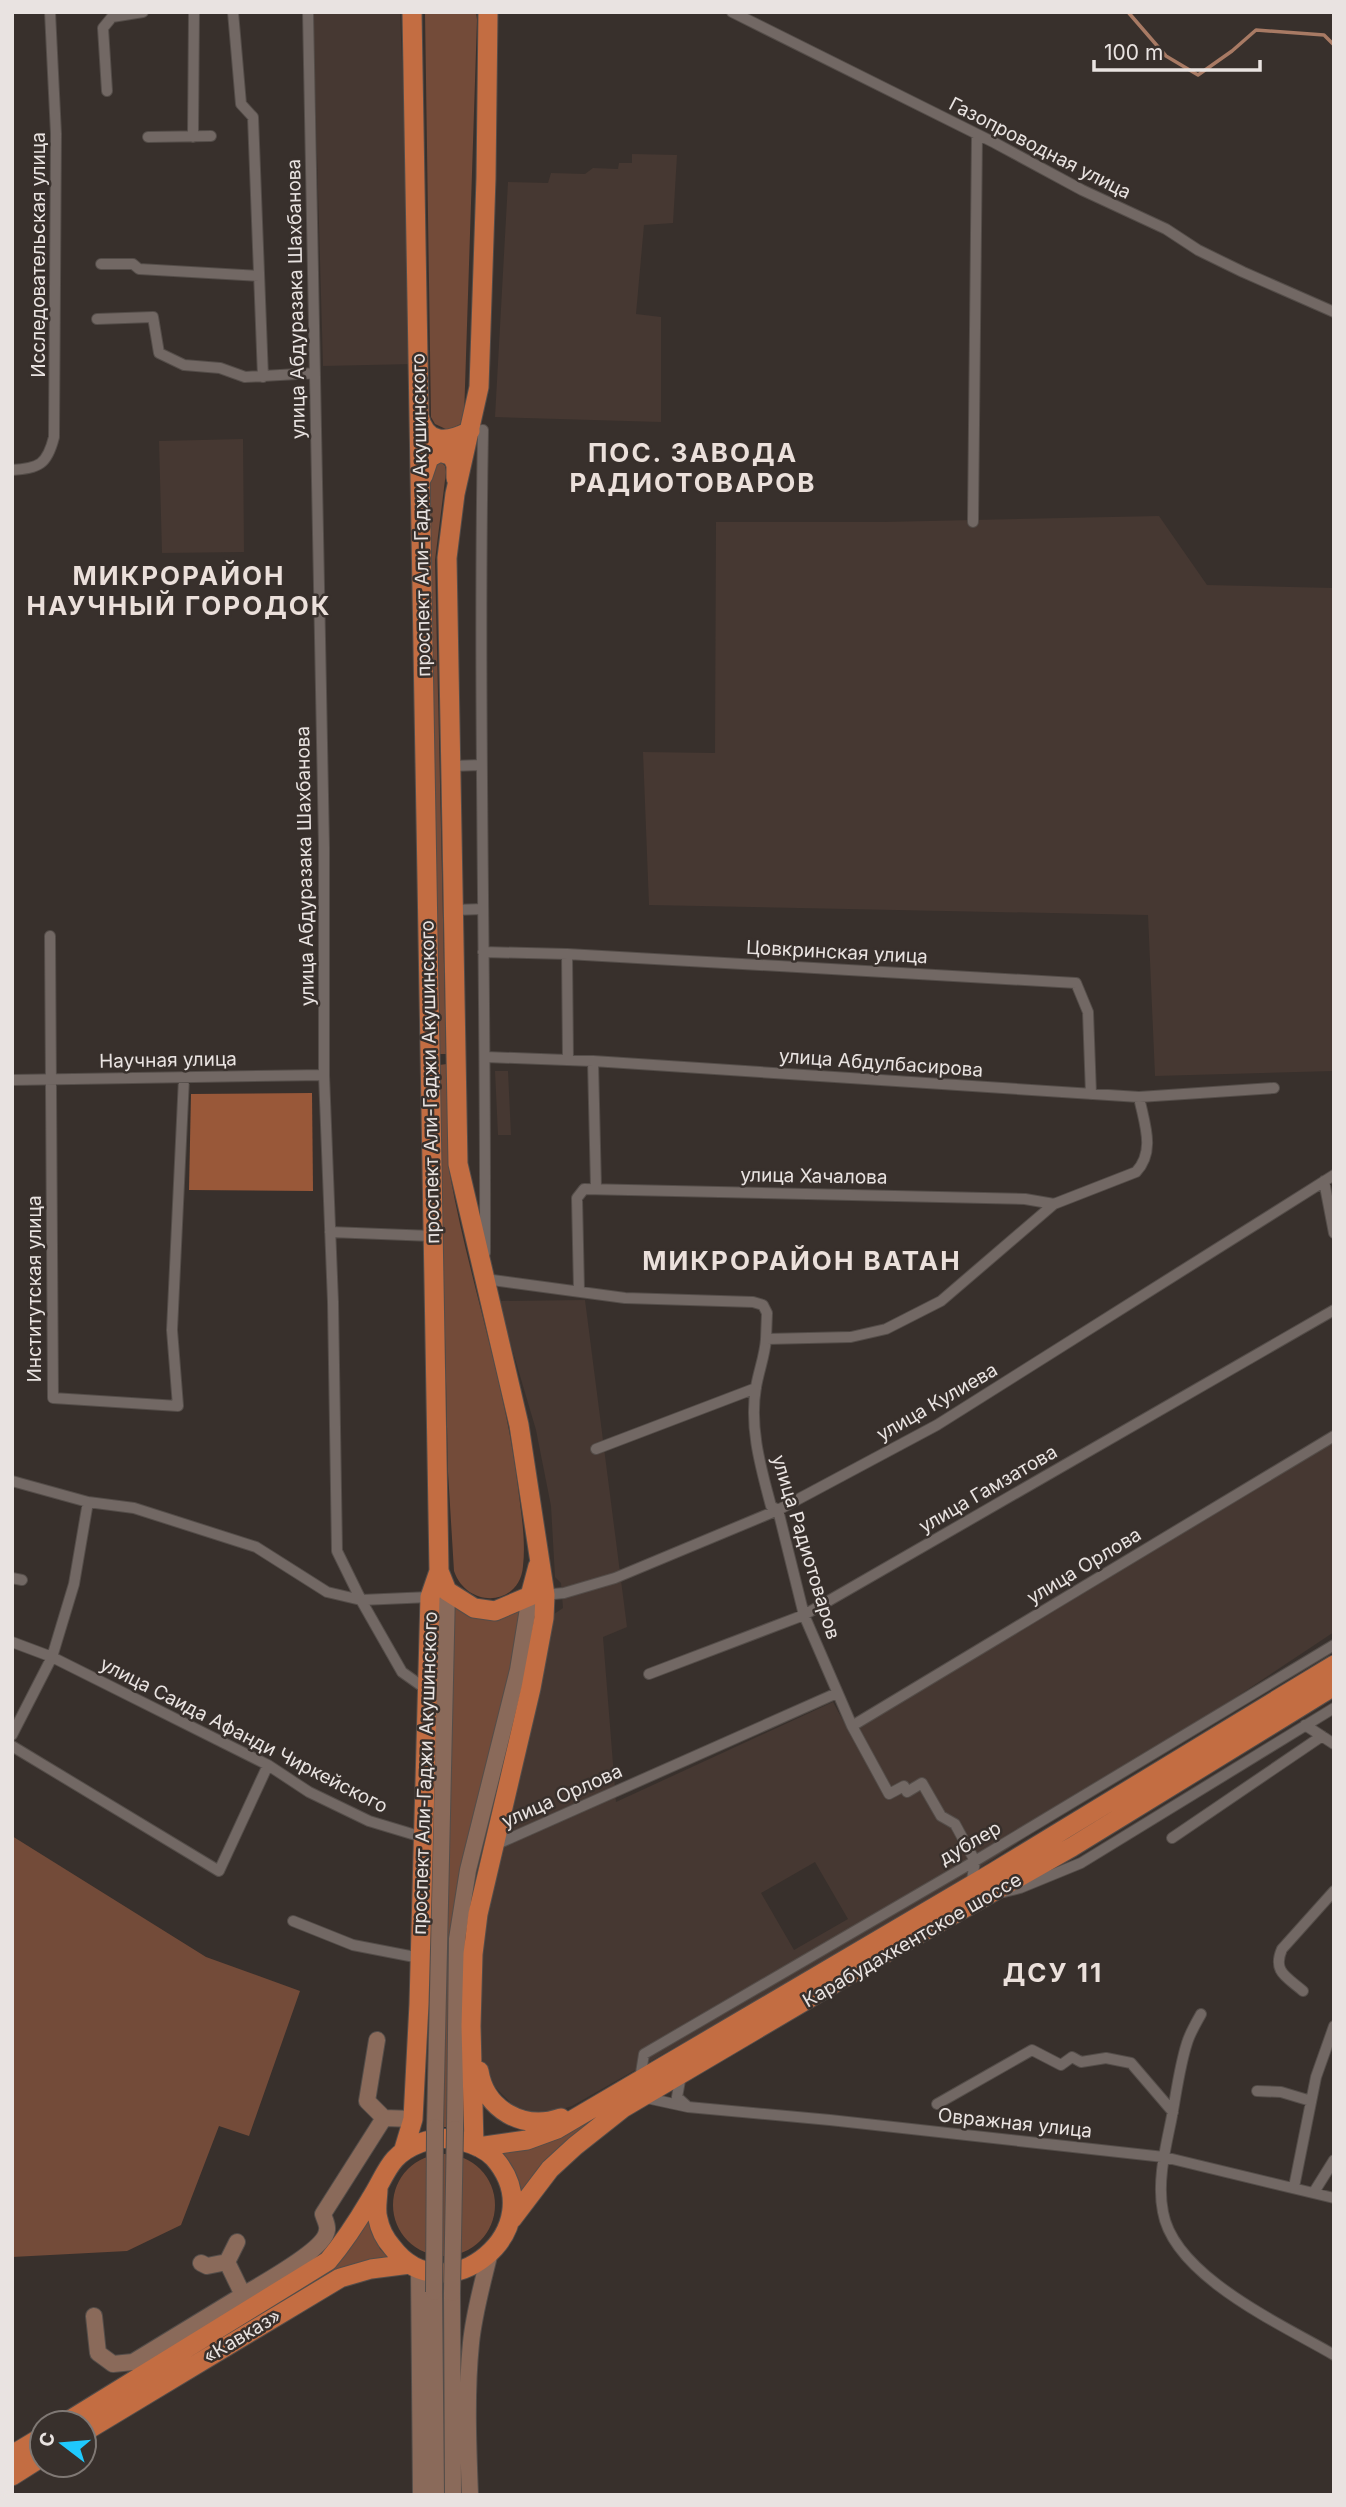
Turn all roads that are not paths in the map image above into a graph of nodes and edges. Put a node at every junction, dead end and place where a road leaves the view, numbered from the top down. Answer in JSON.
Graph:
{"nodes":[{"id":1,"x":50,"y":12,"type":"edge"},
{"id":2,"x":143,"y":12,"type":"edge"},
{"id":3,"x":194,"y":12,"type":"edge"},
{"id":4,"x":233,"y":12,"type":"edge"},
{"id":5,"x":308,"y":12,"type":"edge"},
{"id":6,"x":412,"y":12,"type":"edge"},
{"id":7,"x":488,"y":12,"type":"edge"},
{"id":8,"x":496,"y":12,"type":"edge"},
{"id":9,"x":732,"y":12,"type":"edge"},
{"id":10,"x":488,"y":39,"type":"junction"},
{"id":11,"x":107,"y":91,"type":"dead end"},
{"id":12,"x":211,"y":136,"type":"dead end"},
{"id":13,"x":977,"y":136,"type":"junction"},
{"id":14,"x":148,"y":137,"type":"dead end"},
{"id":15,"x":193,"y":137,"type":"junction"},
{"id":16,"x":100,"y":264,"type":"dead end"},
{"id":17,"x":259,"y":276,"type":"junction"},
{"id":18,"x":1334,"y":312,"type":"edge"},
{"id":19,"x":97,"y":319,"type":"dead end"},
{"id":20,"x":315,"y":373,"type":"junction"},
{"id":21,"x":263,"y":377,"type":"junction"},
{"id":22,"x":419,"y":415,"type":"junction"},
{"id":23,"x":470,"y":431,"type":"junction"},
{"id":24,"x":12,"y":470,"type":"edge"},
{"id":25,"x":420,"y":488,"type":"junction"},
{"id":26,"x":456,"y":494,"type":"junction"},
{"id":27,"x":973,"y":522,"type":"dead end"},
{"id":28,"x":481,"y":765,"type":"junction"},
{"id":29,"x":452,"y":766,"type":"junction"},
{"id":30,"x":454,"y":909,"type":"junction"},
{"id":31,"x":483,"y":909,"type":"junction"},
{"id":32,"x":50,"y":936,"type":"dead end"},
{"id":33,"x":484,"y":952,"type":"junction"},
{"id":34,"x":567,"y":954,"type":"junction"},
{"id":35,"x":486,"y":1057,"type":"junction"},
{"id":36,"x":568,"y":1060,"type":"junction"},
{"id":37,"x":593,"y":1061,"type":"junction"},
{"id":38,"x":429,"y":1065,"type":"junction"},
{"id":39,"x":457,"y":1065,"type":"junction"},
{"id":40,"x":324,"y":1075,"type":"junction"},
{"id":41,"x":184,"y":1078,"type":"junction"},
{"id":42,"x":51,"y":1079,"type":"junction"},
{"id":43,"x":12,"y":1080,"type":"edge"},
{"id":44,"x":1274,"y":1088,"type":"dead end"},
{"id":45,"x":1091,"y":1094,"type":"junction"},
{"id":46,"x":1139,"y":1097,"type":"junction"},
{"id":47,"x":1329,"y":1178,"type":"edge"},
{"id":48,"x":596,"y":1188,"type":"junction"},
{"id":49,"x":1054,"y":1204,"type":"junction"},
{"id":50,"x":330,"y":1232,"type":"junction"},
{"id":51,"x":1334,"y":1233,"type":"edge"},
{"id":52,"x":432,"y":1236,"type":"junction"},
{"id":53,"x":485,"y":1279,"type":"junction"},
{"id":54,"x":579,"y":1290,"type":"junction"},
{"id":55,"x":1334,"y":1310,"type":"edge"},
{"id":56,"x":766,"y":1339,"type":"junction"},
{"id":57,"x":756,"y":1388,"type":"junction"},
{"id":58,"x":1334,"y":1436,"type":"edge"},
{"id":59,"x":596,"y":1449,"type":"dead end"},
{"id":60,"x":12,"y":1481,"type":"edge"},
{"id":61,"x":88,"y":1502,"type":"junction"},
{"id":62,"x":778,"y":1510,"type":"junction"},
{"id":63,"x":438,"y":1594,"type":"junction"},
{"id":64,"x":538,"y":1595,"type":"junction"},
{"id":65,"x":360,"y":1600,"type":"junction"},
{"id":66,"x":804,"y":1615,"type":"junction"},
{"id":67,"x":12,"y":1642,"type":"edge"},
{"id":68,"x":1334,"y":1644,"type":"edge"},
{"id":69,"x":52,"y":1657,"type":"junction"},
{"id":70,"x":1334,"y":1665,"type":"edge"},
{"id":71,"x":649,"y":1674,"type":"dead end"},
{"id":72,"x":1334,"y":1686,"type":"edge"},
{"id":73,"x":426,"y":1689,"type":"junction"},
{"id":74,"x":837,"y":1693,"type":"junction"},
{"id":75,"x":1334,"y":1708,"type":"edge"},
{"id":76,"x":1305,"y":1725,"type":"junction"},
{"id":77,"x":852,"y":1726,"type":"junction"},
{"id":78,"x":12,"y":1734,"type":"edge"},
{"id":79,"x":1322,"y":1737,"type":"junction"},
{"id":80,"x":1334,"y":1744,"type":"edge"},
{"id":81,"x":12,"y":1746,"type":"edge"},
{"id":82,"x":268,"y":1765,"type":"junction"},
{"id":83,"x":422,"y":1838,"type":"junction"},
{"id":84,"x":1172,"y":1838,"type":"dead end"},
{"id":85,"x":492,"y":1846,"type":"junction"},
{"id":86,"x":975,"y":1861,"type":"junction"},
{"id":87,"x":979,"y":1891,"type":"junction"},
{"id":88,"x":1334,"y":1891,"type":"edge"},
{"id":89,"x":293,"y":1921,"type":"dead end"},
{"id":90,"x":420,"y":1958,"type":"junction"},
{"id":91,"x":1303,"y":1991,"type":"dead end"},
{"id":92,"x":1201,"y":2014,"type":"dead end"},
{"id":93,"x":471,"y":2026,"type":"junction"},
{"id":94,"x":1334,"y":2026,"type":"edge"},
{"id":95,"x":377,"y":2040,"type":"dead end"},
{"id":96,"x":681,"y":2075,"type":"junction"},
{"id":97,"x":641,"y":2088,"type":"junction"},
{"id":98,"x":1257,"y":2091,"type":"dead end"},
{"id":99,"x":1311,"y":2101,"type":"junction"},
{"id":100,"x":936,"y":2104,"type":"dead end"},
{"id":101,"x":598,"y":2105,"type":"junction"},
{"id":102,"x":688,"y":2107,"type":"junction"},
{"id":103,"x":1172,"y":2112,"type":"junction"},
{"id":104,"x":384,"y":2118,"type":"junction"},
{"id":105,"x":412,"y":2119,"type":"junction"},
{"id":106,"x":476,"y":2146,"type":"junction"},
{"id":107,"x":404,"y":2149,"type":"junction"},
{"id":108,"x":1165,"y":2152,"type":"junction"},
{"id":109,"x":1334,"y":2160,"type":"edge"},
{"id":110,"x":1294,"y":2187,"type":"junction"},
{"id":111,"x":378,"y":2188,"type":"junction"},
{"id":112,"x":1314,"y":2192,"type":"junction"},
{"id":113,"x":1334,"y":2198,"type":"edge"},
{"id":114,"x":512,"y":2220,"type":"junction"},
{"id":115,"x":237,"y":2242,"type":"dead end"},
{"id":116,"x":490,"y":2252,"type":"junction"},
{"id":117,"x":227,"y":2262,"type":"junction"},
{"id":118,"x":201,"y":2263,"type":"dead end"},
{"id":119,"x":415,"y":2266,"type":"junction"},
{"id":120,"x":243,"y":2295,"type":"junction"},
{"id":121,"x":94,"y":2316,"type":"dead end"},
{"id":122,"x":1334,"y":2356,"type":"edge"},
{"id":123,"x":88,"y":2409,"type":"edge"},
{"id":124,"x":98,"y":2424,"type":"edge"},
{"id":125,"x":28,"y":2445,"type":"edge"},
{"id":126,"x":12,"y":2455,"type":"edge"},
{"id":127,"x":28,"y":2466,"type":"edge"},
{"id":128,"x":12,"y":2476,"type":"edge"},
{"id":129,"x":421,"y":2495,"type":"edge"},
{"id":130,"x":436,"y":2495,"type":"edge"},
{"id":131,"x":453,"y":2495,"type":"edge"},
{"id":132,"x":470,"y":2495,"type":"edge"}],
"edges":[{"from":1,"to":24,"type":"street","name":"Исследовательская улица"},
{"from":2,"to":11,"type":"street"},
{"from":3,"to":15,"type":"street"},
{"from":4,"to":17,"type":"street"},
{"from":5,"to":20,"type":"street","name":"улица Абдуразака Шахбанова"},
{"from":6,"to":22,"type":"highway","name":"проспект Али-Гаджи Акушинского"},
{"from":7,"to":10,"type":"highway","name":"проспект Али-Гаджи Акушинского"},
{"from":8,"to":10,"type":"street"},
{"from":9,"to":13,"type":"street","name":"Газопроводная улица"},
{"from":10,"to":23,"type":"highway","name":"проспект Али-Гаджи Акушинского"},
{"from":12,"to":15,"type":"street"},
{"from":13,"to":18,"type":"street","name":"Газопроводная улица"},
{"from":13,"to":27,"type":"street"},
{"from":14,"to":15,"type":"street"},
{"from":16,"to":17,"type":"street"},
{"from":17,"to":21,"type":"street"},
{"from":19,"to":21,"type":"street"},
{"from":20,"to":21,"type":"street"},
{"from":20,"to":40,"type":"street","name":"улица Абдуразака Шахбанова"},
{"from":22,"to":23,"type":"highway"},
{"from":22,"to":25,"type":"highway","name":"проспект Али-Гаджи Акушинского"},
{"from":23,"to":26,"type":"highway","name":"проспект Али-Гаджи Акушинского"},
{"from":23,"to":28,"type":"street"},
{"from":25,"to":26,"type":"highway"},
{"from":25,"to":38,"type":"highway","name":"проспект Али-Гаджи Акушинского"},
{"from":26,"to":29,"type":"highway","name":"проспект Али-Гаджи Акушинского"},
{"from":28,"to":29,"type":"street"},
{"from":28,"to":31,"type":"street"},
{"from":29,"to":30,"type":"highway","name":"проспект Али-Гаджи Акушинского"},
{"from":30,"to":31,"type":"street"},
{"from":30,"to":39,"type":"highway","name":"проспект Али-Гаджи Акушинского"},
{"from":31,"to":33,"type":"street"},
{"from":32,"to":42,"type":"street","name":"Институтская улица"},
{"from":33,"to":34,"type":"street","name":"Цовкринская улица"},
{"from":33,"to":35,"type":"street"},
{"from":34,"to":36,"type":"street"},
{"from":34,"to":45,"type":"street","name":"Цовкринская улица"},
{"from":35,"to":36,"type":"street","name":"улица Абдулбасирова"},
{"from":35,"to":53,"type":"street"},
{"from":36,"to":37,"type":"street","name":"улица Абдулбасирова"},
{"from":37,"to":45,"type":"street","name":"улица Абдулбасирова"},
{"from":37,"to":48,"type":"street"},
{"from":38,"to":39,"type":"highway"},
{"from":38,"to":52,"type":"highway","name":"проспект Али-Гаджи Акушинского"},
{"from":39,"to":53,"type":"highway","name":"проспект Али-Гаджи Акушинского"},
{"from":40,"to":41,"type":"street","name":"Научная улица"},
{"from":40,"to":50,"type":"street","name":"улица Абдуразака Шахбанова"},
{"from":41,"to":42,"type":"street","name":"Научная улица"},
{"from":41,"to":42,"type":"street","name":"Институтская улица"},
{"from":42,"to":43,"type":"street","name":"Научная улица"},
{"from":44,"to":46,"type":"street","name":"улица Абдулбасирова"},
{"from":45,"to":46,"type":"street","name":"улица Абдулбасирова"},
{"from":46,"to":49,"type":"street"},
{"from":47,"to":51,"type":"street"},
{"from":47,"to":62,"type":"street","name":"улица Кулиева"},
{"from":48,"to":49,"type":"street","name":"улица Хачалова"},
{"from":48,"to":54,"type":"street","name":"улица Хачалова"},
{"from":49,"to":56,"type":"street"},
{"from":50,"to":52,"type":"street"},
{"from":50,"to":65,"type":"street","name":"улица Абдуразака Шахбанова"},
{"from":52,"to":63,"type":"highway","name":"проспект Али-Гаджи Акушинского"},
{"from":53,"to":54,"type":"street"},
{"from":53,"to":64,"type":"highway","name":"проспект Али-Гаджи Акушинского"},
{"from":54,"to":56,"type":"street","name":"улица Радиотоваров"},
{"from":55,"to":66,"type":"street","name":"улица Гамзатова"},
{"from":56,"to":57,"type":"street","name":"улица Радиотоваров"},
{"from":57,"to":59,"type":"street"},
{"from":57,"to":62,"type":"street","name":"улица Радиотоваров"},
{"from":58,"to":77,"type":"street","name":"улица Орлова"},
{"from":60,"to":61,"type":"street"},
{"from":61,"to":65,"type":"street"},
{"from":61,"to":69,"type":"street"},
{"from":62,"to":64,"type":"street","name":"улица Кулиева"},
{"from":62,"to":66,"type":"street","name":"улица Радиотоваров"},
{"from":63,"to":64,"type":"highway"},
{"from":63,"to":65,"type":"street"},
{"from":63,"to":73,"type":"highway","name":"проспект Али-Гаджи Акушинского"},
{"from":63,"to":130,"type":"main road","bridge":true},
{"from":64,"to":85,"type":"highway"},
{"from":64,"to":131,"type":"main road","bridge":true},
{"from":65,"to":73,"type":"street","name":"улица Абдуразака Шахбанова"},
{"from":66,"to":71,"type":"street","name":"улица Гамзатова"},
{"from":66,"to":74,"type":"street","name":"улица Радиотоваров"},
{"from":67,"to":69,"type":"street","name":"улица Саида Афанди Чиркейского"},
{"from":68,"to":86,"type":"street","name":"дублер"},
{"from":69,"to":78,"type":"street"},
{"from":69,"to":82,"type":"street","name":"улица Саида Афанди Чиркейского"},
{"from":70,"to":87,"type":"highway","name":"Карабудахкентское шоссе"},
{"from":72,"to":87,"type":"highway","name":"Карабудахкентское шоссе"},
{"from":73,"to":83,"type":"highway","name":"проспект Али-Гаджи Акушинского"},
{"from":74,"to":77,"type":"street","name":"улица Радиотоваров"},
{"from":74,"to":85,"type":"street","name":"улица Орлова"},
{"from":75,"to":76,"type":"street"},
{"from":76,"to":79,"type":"street"},
{"from":76,"to":87,"type":"street"},
{"from":77,"to":86,"type":"street","name":"улица Радиотоваров"},
{"from":79,"to":80,"type":"street"},
{"from":79,"to":84,"type":"street"},
{"from":81,"to":82,"type":"street"},
{"from":82,"to":83,"type":"street","name":"улица Саида Афанди Чиркейского"},
{"from":83,"to":90,"type":"highway","name":"проспект Али-Гаджи Акушинского"},
{"from":85,"to":93,"type":"highway"},
{"from":86,"to":87,"type":"street"},
{"from":86,"to":97,"type":"street","name":"дублер"},
{"from":87,"to":96,"type":"highway","name":"Карабудахкентское шоссе"},
{"from":87,"to":97,"type":"highway","name":"Карабудахкентское шоссе"},
{"from":88,"to":91,"type":"street"},
{"from":89,"to":90,"type":"street"},
{"from":90,"to":105,"type":"highway","name":"проспект Али-Гаджи Акушинского"},
{"from":92,"to":103,"type":"street"},
{"from":93,"to":101,"type":"highway"},
{"from":93,"to":106,"type":"highway"},
{"from":94,"to":99,"type":"street"},
{"from":95,"to":104,"type":"main road"},
{"from":96,"to":97,"type":"highway","name":"Карабудахкентское шоссе"},
{"from":96,"to":102,"type":"street"},
{"from":97,"to":101,"type":"highway","name":"Карабудахкентское шоссе"},
{"from":97,"to":102,"type":"street","name":"Овражная улица"},
{"from":97,"to":114,"type":"highway","name":"Карабудахкентское шоссе"},
{"from":98,"to":99,"type":"street"},
{"from":99,"to":110,"type":"street"},
{"from":100,"to":103,"type":"street"},
{"from":101,"to":106,"type":"highway","name":"Карабудахкентское шоссе"},
{"from":102,"to":108,"type":"street","name":"Овражная улица"},
{"from":103,"to":108,"type":"street"},
{"from":104,"to":105,"type":"main road"},
{"from":104,"to":120,"type":"main road"},
{"from":105,"to":107,"type":"highway","name":"проспект Али-Гаджи Акушинского"},
{"from":106,"to":107,"type":"highway"},
{"from":106,"to":114,"type":"highway"},
{"from":107,"to":111,"type":"highway"},
{"from":108,"to":110,"type":"street","name":"Овражная улица"},
{"from":108,"to":122,"type":"street"},
{"from":109,"to":112,"type":"street"},
{"from":110,"to":112,"type":"street","name":"Овражная улица"},
{"from":111,"to":119,"type":"highway"},
{"from":111,"to":123,"type":"highway"},
{"from":112,"to":113,"type":"street","name":"Овражная улица"},
{"from":114,"to":116,"type":"highway"},
{"from":115,"to":117,"type":"main road"},
{"from":116,"to":119,"type":"highway"},
{"from":116,"to":132,"type":"main road"},
{"from":117,"to":118,"type":"main road"},
{"from":117,"to":120,"type":"main road"},
{"from":119,"to":124,"type":"highway","name":"«Кавказ»"},
{"from":119,"to":129,"type":"main road"},
{"from":120,"to":121,"type":"main road"},
{"from":125,"to":126,"type":"highway"},
{"from":127,"to":128,"type":"highway"}]}
